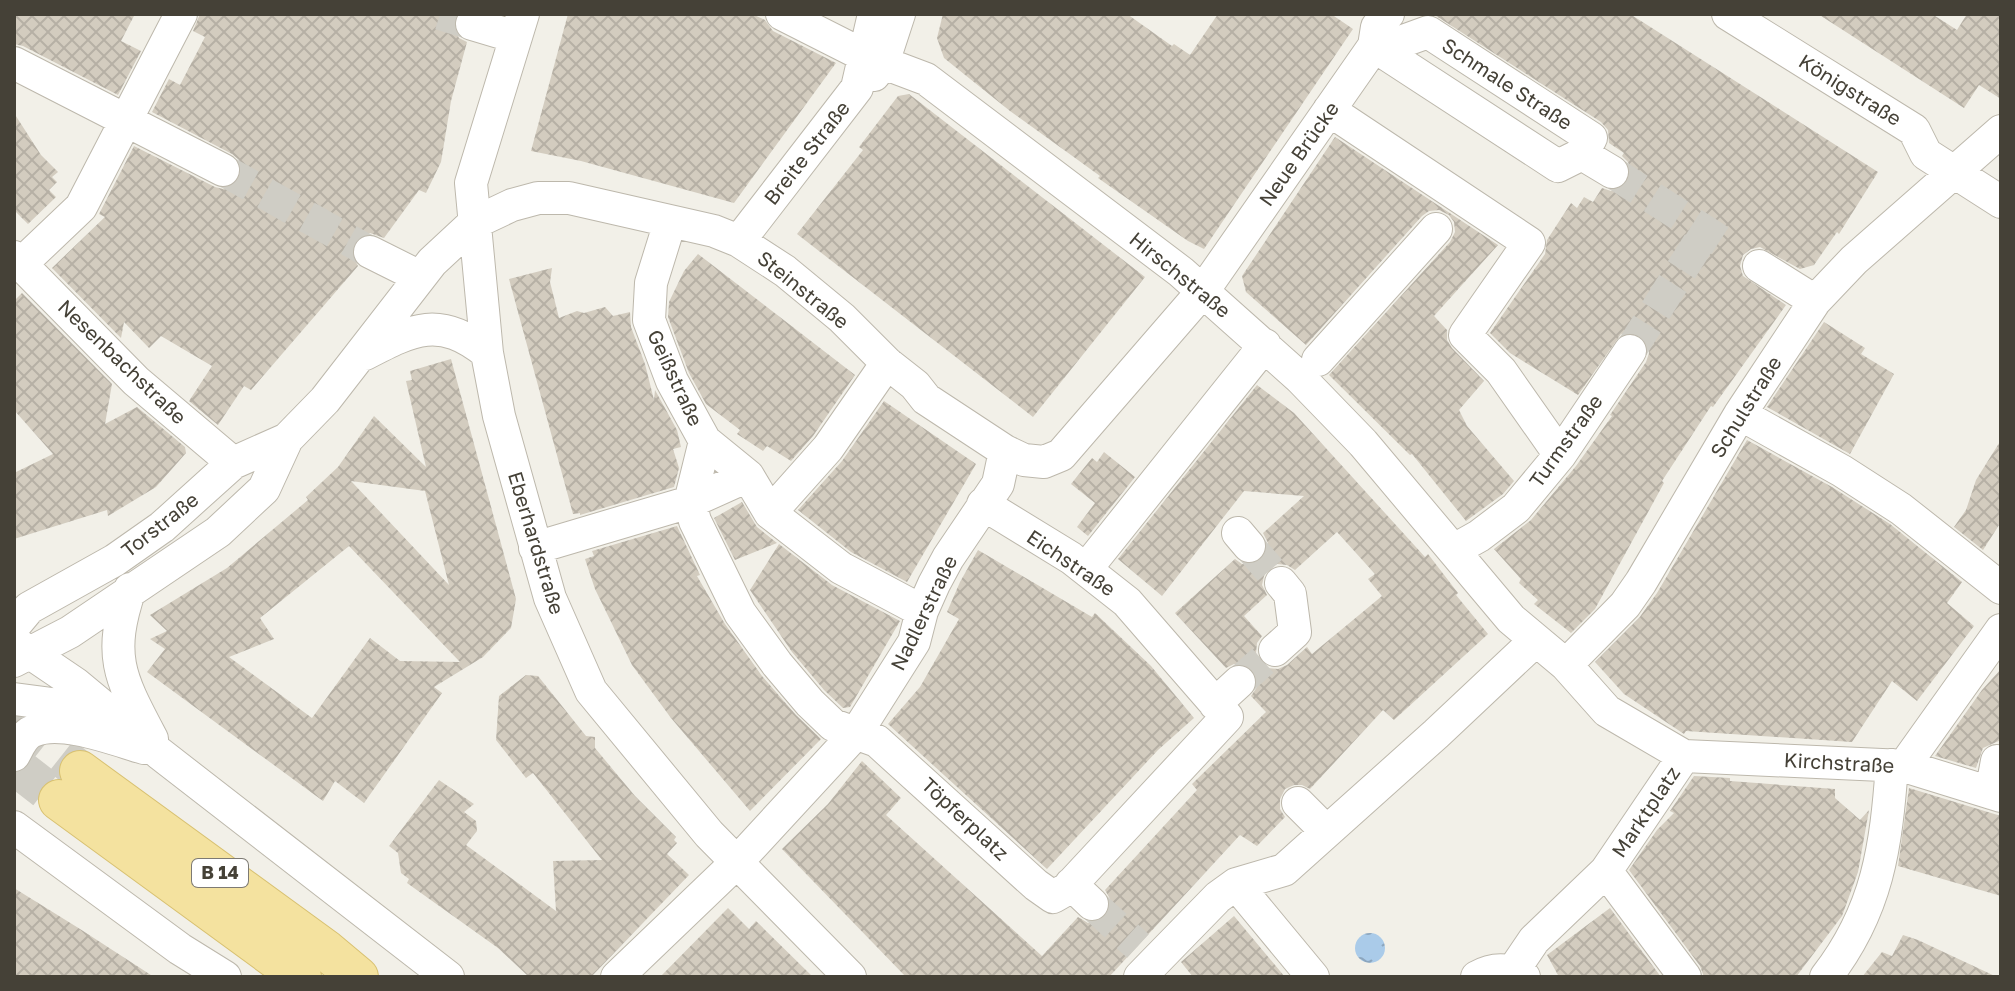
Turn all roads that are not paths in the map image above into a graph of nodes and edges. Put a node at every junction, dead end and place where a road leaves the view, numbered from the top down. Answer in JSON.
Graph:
{"nodes":[{"id":1,"x":181,"y":14,"type":"edge"},
{"id":2,"x":782,"y":14,"type":"edge"},
{"id":3,"x":1734,"y":16,"type":"edge"},
{"id":4,"x":889,"y":20,"type":"edge"},
{"id":5,"x":472,"y":24,"type":"tunnel mouth"},
{"id":6,"x":519,"y":26,"type":"edge"},
{"id":7,"x":1387,"y":35,"type":"edge"},
{"id":8,"x":874,"y":60,"type":"junction"},
{"id":9,"x":14,"y":63,"type":"edge"},
{"id":10,"x":1329,"y":110,"type":"junction"},
{"id":11,"x":128,"y":120,"type":"junction"},
{"id":12,"x":2001,"y":131,"type":"edge"},
{"id":13,"x":223,"y":170,"type":"tunnel mouth"},
{"id":14,"x":1953,"y":171,"type":"junction"},
{"id":15,"x":1612,"y":172,"type":"tunnel mouth"},
{"id":16,"x":2001,"y":202,"type":"edge"},
{"id":17,"x":670,"y":222,"type":"junction"},
{"id":18,"x":474,"y":223,"type":"junction"},
{"id":19,"x":1436,"y":229,"type":"dead end"},
{"id":20,"x":739,"y":241,"type":"junction"},
{"id":21,"x":370,"y":252,"type":"tunnel mouth"},
{"id":22,"x":17,"y":260,"type":"edge"},
{"id":23,"x":1759,"y":266,"type":"dead end"},
{"id":24,"x":420,"y":277,"type":"junction"},
{"id":25,"x":1203,"y":291,"type":"junction"},
{"id":26,"x":1815,"y":301,"type":"junction"},
{"id":27,"x":1265,"y":345,"type":"junction"},
{"id":28,"x":1630,"y":351,"type":"tunnel mouth"},
{"id":29,"x":487,"y":353,"type":"junction"},
{"id":30,"x":359,"y":358,"type":"junction"},
{"id":31,"x":1318,"y":360,"type":"dead end"},
{"id":32,"x":887,"y":363,"type":"junction"},
{"id":33,"x":1740,"y":414,"type":"junction"},
{"id":34,"x":287,"y":439,"type":"junction"},
{"id":35,"x":705,"y":441,"type":"junction"},
{"id":36,"x":1005,"y":451,"type":"junction"},
{"id":37,"x":1560,"y":455,"type":"junction"},
{"id":38,"x":233,"y":463,"type":"junction"},
{"id":39,"x":748,"y":476,"type":"junction"},
{"id":40,"x":999,"y":493,"type":"junction"},
{"id":41,"x":692,"y":511,"type":"junction"},
{"id":42,"x":770,"y":513,"type":"junction"},
{"id":43,"x":535,"y":548,"type":"junction"},
{"id":44,"x":1454,"y":550,"type":"junction"},
{"id":45,"x":1086,"y":569,"type":"junction"},
{"id":46,"x":1281,"y":583,"type":"tunnel mouth"},
{"id":47,"x":2001,"y":588,"type":"edge"},
{"id":48,"x":130,"y":589,"type":"junction"},
{"id":49,"x":922,"y":611,"type":"junction"},
{"id":50,"x":19,"y":616,"type":"edge"},
{"id":51,"x":1511,"y":619,"type":"joint"},
{"id":52,"x":2000,"y":635,"type":"edge"},
{"id":53,"x":1536,"y":640,"type":"junction"},
{"id":54,"x":1275,"y":650,"type":"tunnel mouth"},
{"id":55,"x":20,"y":652,"type":"edge"},
{"id":56,"x":1566,"y":665,"type":"junction"},
{"id":57,"x":1239,"y":682,"type":"tunnel mouth"},
{"id":58,"x":14,"y":699,"type":"edge"},
{"id":59,"x":1215,"y":704,"type":"junction"},
{"id":60,"x":857,"y":732,"type":"junction"},
{"id":61,"x":159,"y":753,"type":"junction"},
{"id":62,"x":14,"y":755,"type":"edge"},
{"id":63,"x":1684,"y":756,"type":"junction"},
{"id":64,"x":1997,"y":761,"type":"dead end"},
{"id":65,"x":1898,"y":766,"type":"junction"},
{"id":66,"x":1996,"y":794,"type":"edge"},
{"id":67,"x":1298,"y":803,"type":"dead end"},
{"id":68,"x":14,"y":827,"type":"edge"},
{"id":69,"x":1326,"y":831,"type":"junction"},
{"id":70,"x":737,"y":862,"type":"junction"},
{"id":71,"x":1606,"y":871,"type":"junction"},
{"id":72,"x":1227,"y":890,"type":"junction"},
{"id":73,"x":1151,"y":965,"type":"edge"},
{"id":74,"x":1518,"y":974,"type":"edge"},
{"id":75,"x":225,"y":977,"type":"edge"},
{"id":76,"x":301,"y":977,"type":"edge"},
{"id":77,"x":358,"y":977,"type":"edge"},
{"id":78,"x":448,"y":977,"type":"edge"},
{"id":79,"x":617,"y":977,"type":"edge"},
{"id":80,"x":850,"y":977,"type":"edge"},
{"id":81,"x":1313,"y":977,"type":"edge"},
{"id":82,"x":1477,"y":977,"type":"edge"},
{"id":83,"x":1685,"y":977,"type":"edge"},
{"id":84,"x":1826,"y":977,"type":"edge"}],
"edges":[{"from":1,"to":11,"type":"street"},
{"from":2,"to":8,"type":"street","name":"Hirschstraße"},
{"from":3,"to":14,"type":"street","name":"Königstraße"},
{"from":4,"to":8,"type":"street"},
{"from":5,"to":6,"type":"street"},
{"from":6,"to":18,"type":"street","name":"Eberhardstraße"},
{"from":7,"to":10,"type":"street","name":"Neue Brücke"},
{"from":7,"to":15,"type":"street"},
{"from":8,"to":20,"type":"street","name":"Breite Straße"},
{"from":8,"to":25,"type":"street","name":"Hirschstraße"},
{"from":9,"to":11,"type":"street"},
{"from":10,"to":25,"type":"street","name":"Neue Brücke"},
{"from":10,"to":37,"type":"street"},
{"from":11,"to":13,"type":"street"},
{"from":11,"to":22,"type":"street"},
{"from":12,"to":14,"type":"street","name":"Schulstraße"},
{"from":14,"to":16,"type":"street","name":"Königstraße"},
{"from":14,"to":26,"type":"street","name":"Schulstraße"},
{"from":17,"to":18,"type":"street","name":"Steinstraße"},
{"from":17,"to":20,"type":"street","name":"Steinstraße"},
{"from":17,"to":35,"type":"street","name":"Geißstraße"},
{"from":18,"to":24,"type":"street","name":"Torstraße"},
{"from":18,"to":29,"type":"street","name":"Eberhardstraße"},
{"from":19,"to":31,"type":"street"},
{"from":20,"to":32,"type":"street","name":"Steinstraße"},
{"from":21,"to":24,"type":"street"},
{"from":22,"to":38,"type":"street","name":"Nesenbachstraße"},
{"from":23,"to":26,"type":"street"},
{"from":24,"to":30,"type":"street","name":"Torstraße"},
{"from":25,"to":27,"type":"street","name":"Hirschstraße"},
{"from":25,"to":36,"type":"street"},
{"from":26,"to":33,"type":"street","name":"Schulstraße"},
{"from":27,"to":44,"type":"street","name":"Hirschstraße"},
{"from":27,"to":45,"type":"street"},
{"from":28,"to":37,"type":"street","name":"Turmstraße"},
{"from":29,"to":30,"type":"street"},
{"from":29,"to":43,"type":"street","name":"Eberhardstraße"},
{"from":30,"to":34,"type":"street","name":"Torstraße"},
{"from":32,"to":36,"type":"street","name":"Steinstraße"},
{"from":32,"to":42,"type":"street"},
{"from":33,"to":47,"type":"street"},
{"from":33,"to":56,"type":"street","name":"Schulstraße"},
{"from":34,"to":38,"type":"street","name":"Torstraße"},
{"from":34,"to":48,"type":"street","name":"Torstraße"},
{"from":35,"to":39,"type":"street","name":"Geißstraße"},
{"from":35,"to":41,"type":"street","name":"Geißstraße"},
{"from":36,"to":40,"type":"street","name":"Nadlerstraße"},
{"from":37,"to":44,"type":"street","name":"Turmstraße"},
{"from":38,"to":50,"type":"street","name":"Torstraße"},
{"from":39,"to":41,"type":"street"},
{"from":39,"to":42,"type":"street","name":"Geißstraße"},
{"from":40,"to":45,"type":"street","name":"Eichstraße"},
{"from":40,"to":49,"type":"street","name":"Nadlerstraße"},
{"from":41,"to":43,"type":"street"},
{"from":41,"to":60,"type":"street"},
{"from":42,"to":49,"type":"street","name":"Geißstraße"},
{"from":43,"to":70,"type":"street","name":"Eberhardstraße"},
{"from":44,"to":51,"type":"street","name":"Hirschstraße"},
{"from":45,"to":59,"type":"street","name":"Eichstraße"},
{"from":46,"to":54,"type":"street"},
{"from":48,"to":55,"type":"street","name":"Torstraße"},
{"from":48,"to":61,"type":"street","name":"Torstraße"},
{"from":49,"to":60,"type":"street","name":"Nadlerstraße"},
{"from":51,"to":53,"type":"street","name":"Marktplatz"},
{"from":52,"to":65,"type":"street"},
{"from":53,"to":56,"type":"street","name":"Marktplatz"},
{"from":53,"to":69,"type":"street"},
{"from":55,"to":61,"type":"street"},
{"from":56,"to":63,"type":"street","name":"Marktplatz"},
{"from":57,"to":59,"type":"street"},
{"from":58,"to":61,"type":"street"},
{"from":59,"to":60,"type":"street","name":"Töpferplatz"},
{"from":60,"to":70,"type":"street","name":"Nadlerstraße"},
{"from":61,"to":62,"type":"street"},
{"from":61,"to":78,"type":"street"},
{"from":63,"to":65,"type":"street","name":"Kirchstraße"},
{"from":63,"to":71,"type":"street","name":"Marktplatz"},
{"from":64,"to":66,"type":"street","name":"Kirchstraße"},
{"from":65,"to":66,"type":"street","name":"Kirchstraße"},
{"from":65,"to":84,"type":"street"},
{"from":67,"to":69,"type":"street"},
{"from":68,"to":75,"type":"street"},
{"from":69,"to":72,"type":"street"},
{"from":70,"to":79,"type":"street","name":"Nadlerstraße"},
{"from":70,"to":80,"type":"street","name":"Eberhardstraße"},
{"from":71,"to":74,"type":"street","name":"Marktplatz"},
{"from":71,"to":83,"type":"street"},
{"from":72,"to":73,"type":"street"},
{"from":72,"to":81,"type":"street"},
{"from":74,"to":82,"type":"street"},
{"from":76,"to":77,"type":"main road","number":"B 14"}]}
